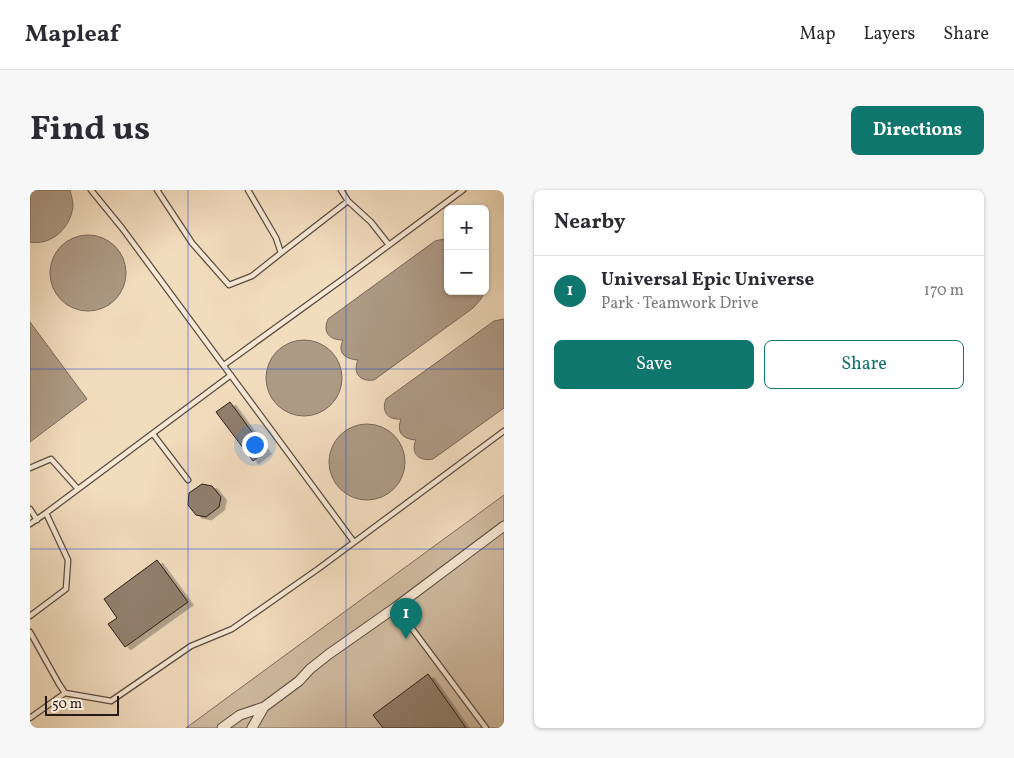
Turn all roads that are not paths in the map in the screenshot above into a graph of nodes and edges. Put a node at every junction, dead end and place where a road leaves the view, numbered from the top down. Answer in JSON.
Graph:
{"nodes":[{"id":1,"x":100,"y":190,"type":"edge"},
{"id":2,"x":157,"y":190,"type":"edge"},
{"id":3,"x":248,"y":190,"type":"edge"},
{"id":4,"x":341,"y":190,"type":"edge"},
{"id":5,"x":463,"y":190,"type":"edge"},
{"id":6,"x":93,"y":192,"type":"edge"},
{"id":7,"x":348,"y":201,"type":"junction"},
{"id":8,"x":389,"y":245,"type":"junction"},
{"id":9,"x":281,"y":253,"type":"junction"},
{"id":10,"x":224,"y":365,"type":"junction"},
{"id":11,"x":231,"y":375,"type":"junction"},
{"id":12,"x":504,"y":432,"type":"edge"},
{"id":13,"x":153,"y":434,"type":"junction"},
{"id":14,"x":30,"y":468,"type":"edge"},
{"id":15,"x":188,"y":480,"type":"dead end"},
{"id":16,"x":78,"y":489,"type":"junction"},
{"id":17,"x":30,"y":509,"type":"edge"},
{"id":18,"x":46,"y":513,"type":"junction"},
{"id":19,"x":36,"y":520,"type":"junction"},
{"id":20,"x":30,"y":524,"type":"edge"},
{"id":21,"x":504,"y":526,"type":"edge"},
{"id":22,"x":354,"y":542,"type":"junction"},
{"id":23,"x":396,"y":606,"type":"junction"},
{"id":24,"x":30,"y":616,"type":"edge"},
{"id":25,"x":30,"y":632,"type":"edge"},
{"id":26,"x":65,"y":692,"type":"junction"},
{"id":27,"x":264,"y":707,"type":"junction"},
{"id":28,"x":30,"y":718,"type":"edge"},
{"id":29,"x":222,"y":728,"type":"edge"},
{"id":30,"x":252,"y":728,"type":"edge"},
{"id":31,"x":486,"y":728,"type":"edge"}],
"edges":[{"from":1,"to":6,"type":"lane"},
{"from":2,"to":9,"type":"lane"},
{"from":3,"to":9,"type":"lane"},
{"from":4,"to":7,"type":"lane"},
{"from":5,"to":8,"type":"lane"},
{"from":6,"to":10,"type":"lane"},
{"from":7,"to":8,"type":"lane"},
{"from":7,"to":9,"type":"lane"},
{"from":8,"to":10,"type":"lane"},
{"from":10,"to":11,"type":"lane"},
{"from":11,"to":13,"type":"lane"},
{"from":11,"to":22,"type":"lane"},
{"from":12,"to":22,"type":"lane"},
{"from":13,"to":15,"type":"lane"},
{"from":13,"to":16,"type":"lane"},
{"from":14,"to":16,"type":"lane"},
{"from":16,"to":18,"type":"lane"},
{"from":17,"to":19,"type":"lane"},
{"from":18,"to":19,"type":"lane"},
{"from":18,"to":24,"type":"lane"},
{"from":19,"to":20,"type":"lane"},
{"from":21,"to":23,"type":"street"},
{"from":22,"to":26,"type":"lane"},
{"from":23,"to":27,"type":"street"},
{"from":23,"to":31,"type":"lane"},
{"from":25,"to":26,"type":"lane"},
{"from":26,"to":28,"type":"lane"},
{"from":27,"to":29,"type":"street"},
{"from":27,"to":30,"type":"street"}]}
